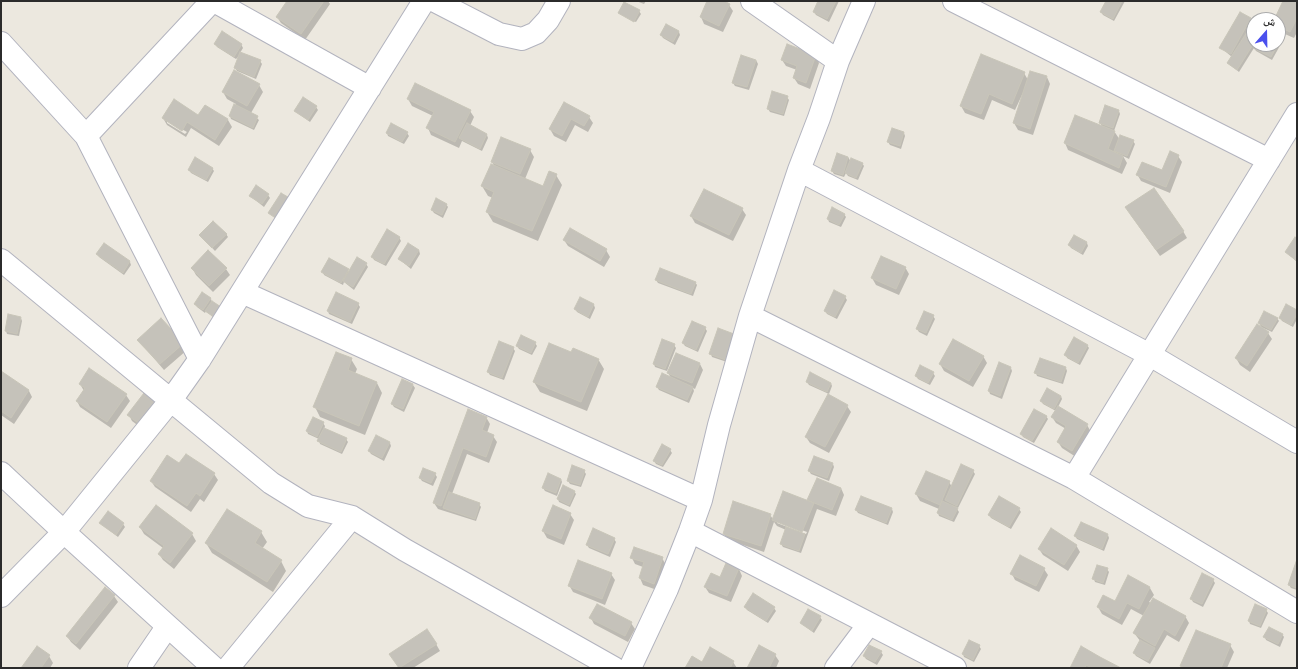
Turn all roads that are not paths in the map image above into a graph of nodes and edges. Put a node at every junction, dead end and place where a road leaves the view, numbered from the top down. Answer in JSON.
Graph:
{"nodes":[{"id":1,"x":213,"y":1,"type":"edge"},
{"id":2,"x":424,"y":1,"type":"edge"},
{"id":3,"x":435,"y":1,"type":"edge"},
{"id":4,"x":558,"y":1,"type":"edge"},
{"id":5,"x":752,"y":1,"type":"edge"},
{"id":6,"x":864,"y":1,"type":"edge"},
{"id":7,"x":954,"y":1,"type":"edge"},
{"id":8,"x":1,"y":43,"type":"edge"},
{"id":9,"x":838,"y":62,"type":"junction"},
{"id":10,"x":370,"y":88,"type":"junction"},
{"id":11,"x":1297,"y":114,"type":"edge"},
{"id":12,"x":86,"y":136,"type":"junction"},
{"id":13,"x":1269,"y":160,"type":"junction"},
{"id":14,"x":799,"y":170,"type":"junction"},
{"id":15,"x":1,"y":260,"type":"edge"},
{"id":16,"x":242,"y":292,"type":"junction"},
{"id":17,"x":750,"y":316,"type":"junction"},
{"id":18,"x":1150,"y":355,"type":"junction"},
{"id":19,"x":200,"y":359,"type":"junction"},
{"id":20,"x":171,"y":400,"type":"junction"},
{"id":21,"x":1297,"y":442,"type":"edge"},
{"id":22,"x":1,"y":473,"type":"edge"},
{"id":23,"x":1074,"y":478,"type":"junction"},
{"id":24,"x":701,"y":500,"type":"junction"},
{"id":25,"x":352,"y":517,"type":"junction"},
{"id":26,"x":690,"y":531,"type":"junction"},
{"id":27,"x":64,"y":532,"type":"junction"},
{"id":28,"x":1,"y":596,"type":"edge"},
{"id":29,"x":1297,"y":612,"type":"edge"},
{"id":30,"x":869,"y":624,"type":"junction"},
{"id":31,"x":167,"y":626,"type":"junction"},
{"id":32,"x":138,"y":668,"type":"edge"},
{"id":33,"x":214,"y":668,"type":"edge"},
{"id":34,"x":228,"y":668,"type":"edge"},
{"id":35,"x":614,"y":668,"type":"edge"},
{"id":36,"x":630,"y":668,"type":"edge"},
{"id":37,"x":836,"y":668,"type":"edge"},
{"id":38,"x":955,"y":668,"type":"edge"}],
"edges":[{"from":1,"to":10,"type":"street"},
{"from":1,"to":12,"type":"street"},
{"from":2,"to":10,"type":"street"},
{"from":3,"to":4,"type":"street"},
{"from":5,"to":9,"type":"street"},
{"from":6,"to":9,"type":"street"},
{"from":7,"to":13,"type":"street"},
{"from":8,"to":12,"type":"street"},
{"from":9,"to":14,"type":"street"},
{"from":10,"to":16,"type":"street"},
{"from":11,"to":13,"type":"street"},
{"from":12,"to":19,"type":"street"},
{"from":13,"to":18,"type":"street"},
{"from":14,"to":17,"type":"street"},
{"from":14,"to":18,"type":"street"},
{"from":15,"to":20,"type":"street"},
{"from":16,"to":19,"type":"street"},
{"from":16,"to":24,"type":"street"},
{"from":17,"to":23,"type":"street"},
{"from":17,"to":24,"type":"street"},
{"from":18,"to":21,"type":"street"},
{"from":18,"to":23,"type":"street"},
{"from":19,"to":20,"type":"street"},
{"from":20,"to":25,"type":"street"},
{"from":20,"to":27,"type":"street"},
{"from":22,"to":27,"type":"street"},
{"from":23,"to":29,"type":"street"},
{"from":24,"to":26,"type":"street"},
{"from":25,"to":34,"type":"street"},
{"from":25,"to":35,"type":"street"},
{"from":26,"to":30,"type":"street"},
{"from":26,"to":36,"type":"street"},
{"from":27,"to":28,"type":"street"},
{"from":27,"to":31,"type":"street"},
{"from":30,"to":37,"type":"street"},
{"from":30,"to":38,"type":"street"},
{"from":31,"to":32,"type":"street"},
{"from":31,"to":33,"type":"street"}]}
